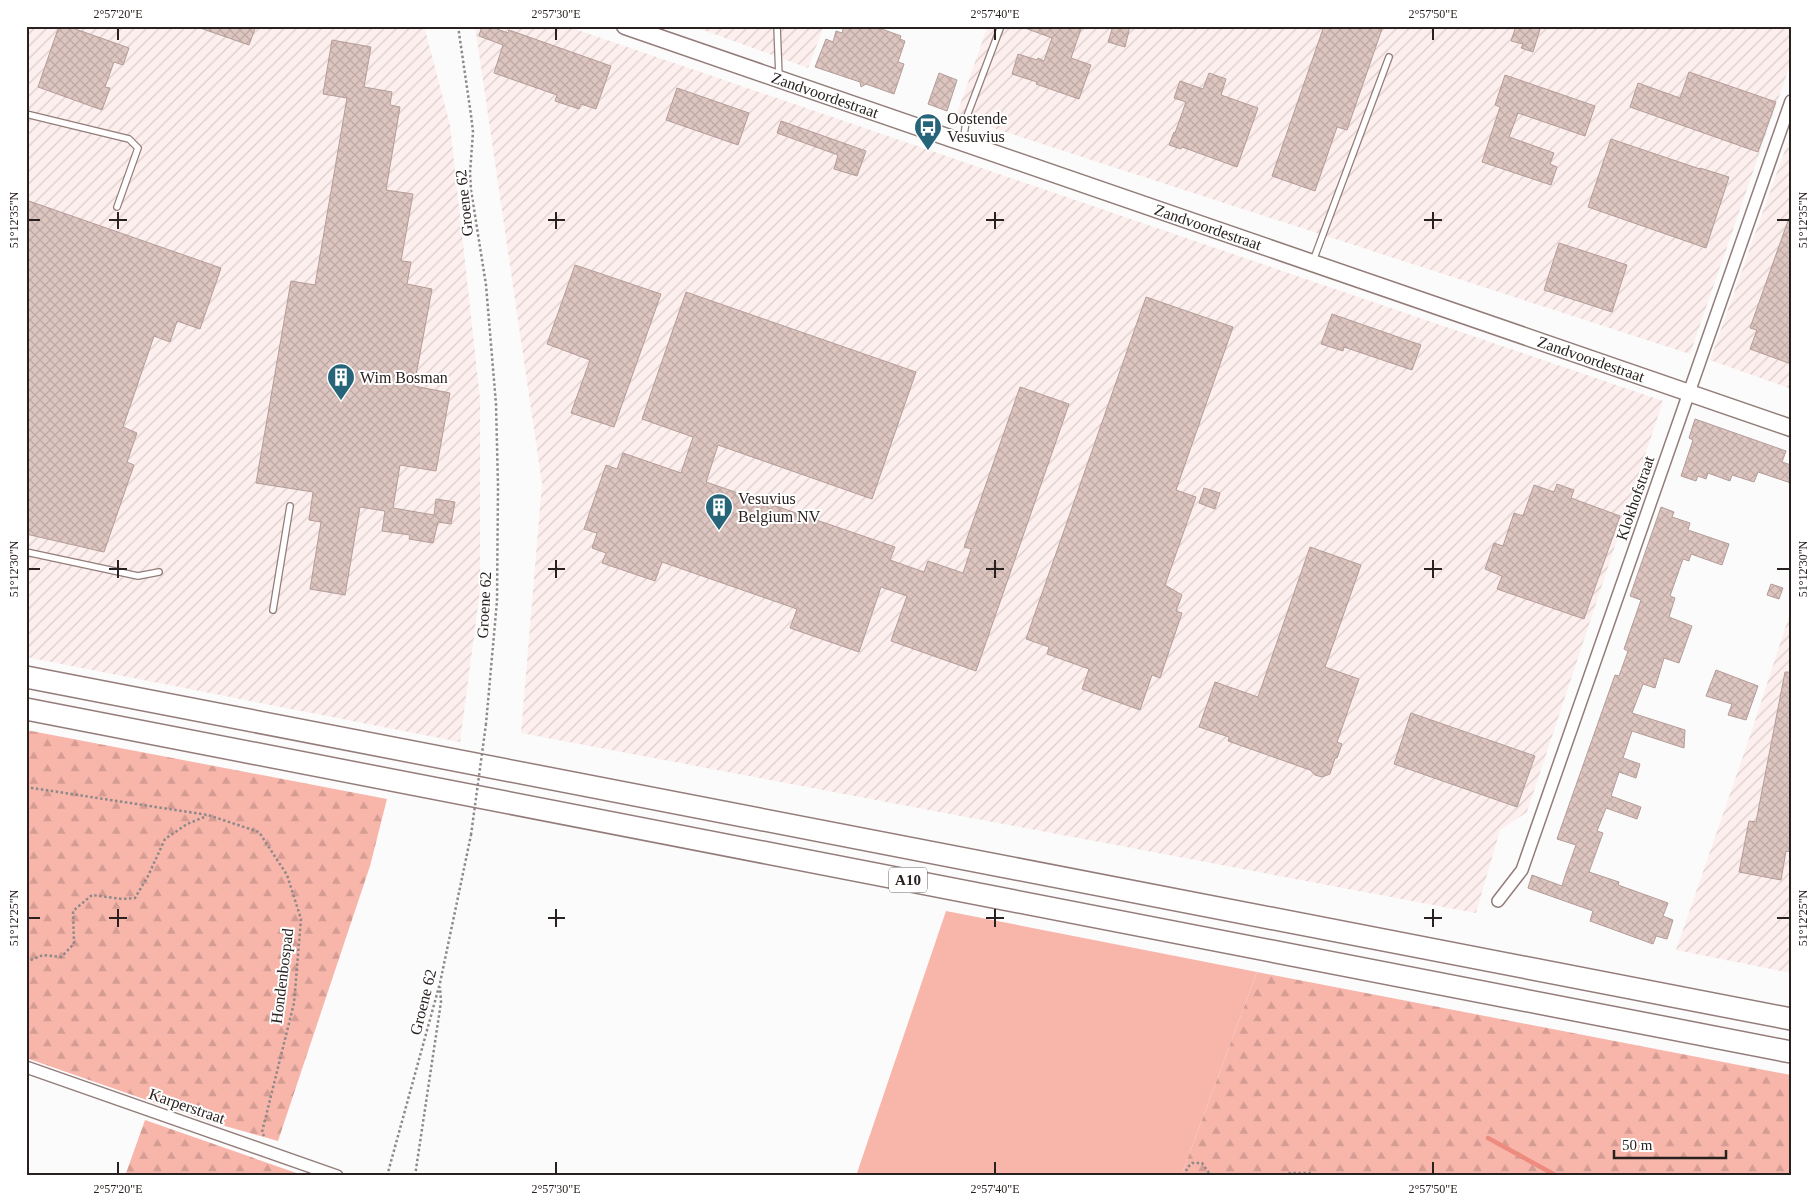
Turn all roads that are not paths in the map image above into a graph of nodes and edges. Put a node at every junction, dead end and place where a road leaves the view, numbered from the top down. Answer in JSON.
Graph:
{"nodes":[{"id":1,"x":625,"y":26,"type":"edge"},
{"id":2,"x":777,"y":26,"type":"edge"},
{"id":3,"x":1002,"y":26,"type":"edge"},
{"id":4,"x":1389,"y":57,"type":"dead end"},
{"id":5,"x":779,"y":79,"type":"junction"},
{"id":6,"x":1791,"y":100,"type":"edge"},
{"id":7,"x":26,"y":114,"type":"edge"},
{"id":8,"x":963,"y":143,"type":"junction"},
{"id":9,"x":118,"y":207,"type":"dead end"},
{"id":10,"x":1313,"y":263,"type":"junction"},
{"id":11,"x":1689,"y":393,"type":"junction"},
{"id":12,"x":1791,"y":428,"type":"edge"},
{"id":13,"x":290,"y":506,"type":"dead end"},
{"id":14,"x":26,"y":552,"type":"edge"},
{"id":15,"x":159,"y":572,"type":"dead end"},
{"id":16,"x":273,"y":610,"type":"dead end"},
{"id":17,"x":26,"y":677,"type":"edge"},
{"id":18,"x":26,"y":709,"type":"edge"},
{"id":19,"x":1498,"y":901,"type":"dead end"},
{"id":20,"x":1791,"y":1019,"type":"edge"},
{"id":21,"x":1791,"y":1052,"type":"edge"},
{"id":22,"x":26,"y":1067,"type":"edge"},
{"id":23,"x":337,"y":1176,"type":"edge"}],
"edges":[{"from":1,"to":5,"type":"main road","name":"Zandvoordestraat"},
{"from":2,"to":5,"type":"lane"},
{"from":3,"to":8,"type":"lane"},
{"from":4,"to":10,"type":"lane"},
{"from":5,"to":8,"type":"main road","name":"Zandvoordestraat"},
{"from":6,"to":11,"type":"street","name":"Klokhofstraat"},
{"from":7,"to":9,"type":"lane"},
{"from":8,"to":10,"type":"main road","name":"Zandvoordestraat"},
{"from":10,"to":11,"type":"main road","name":"Zandvoordestraat"},
{"from":11,"to":12,"type":"main road","name":"Zandvoordestraat"},
{"from":11,"to":19,"type":"street","name":"Klokhofstraat"},
{"from":13,"to":16,"type":"lane"},
{"from":14,"to":15,"type":"lane"},
{"from":17,"to":20,"type":"highway","number":"A10"},
{"from":18,"to":21,"type":"highway","number":"A10"},
{"from":22,"to":23,"type":"street","name":"Karperstraat"}]}
